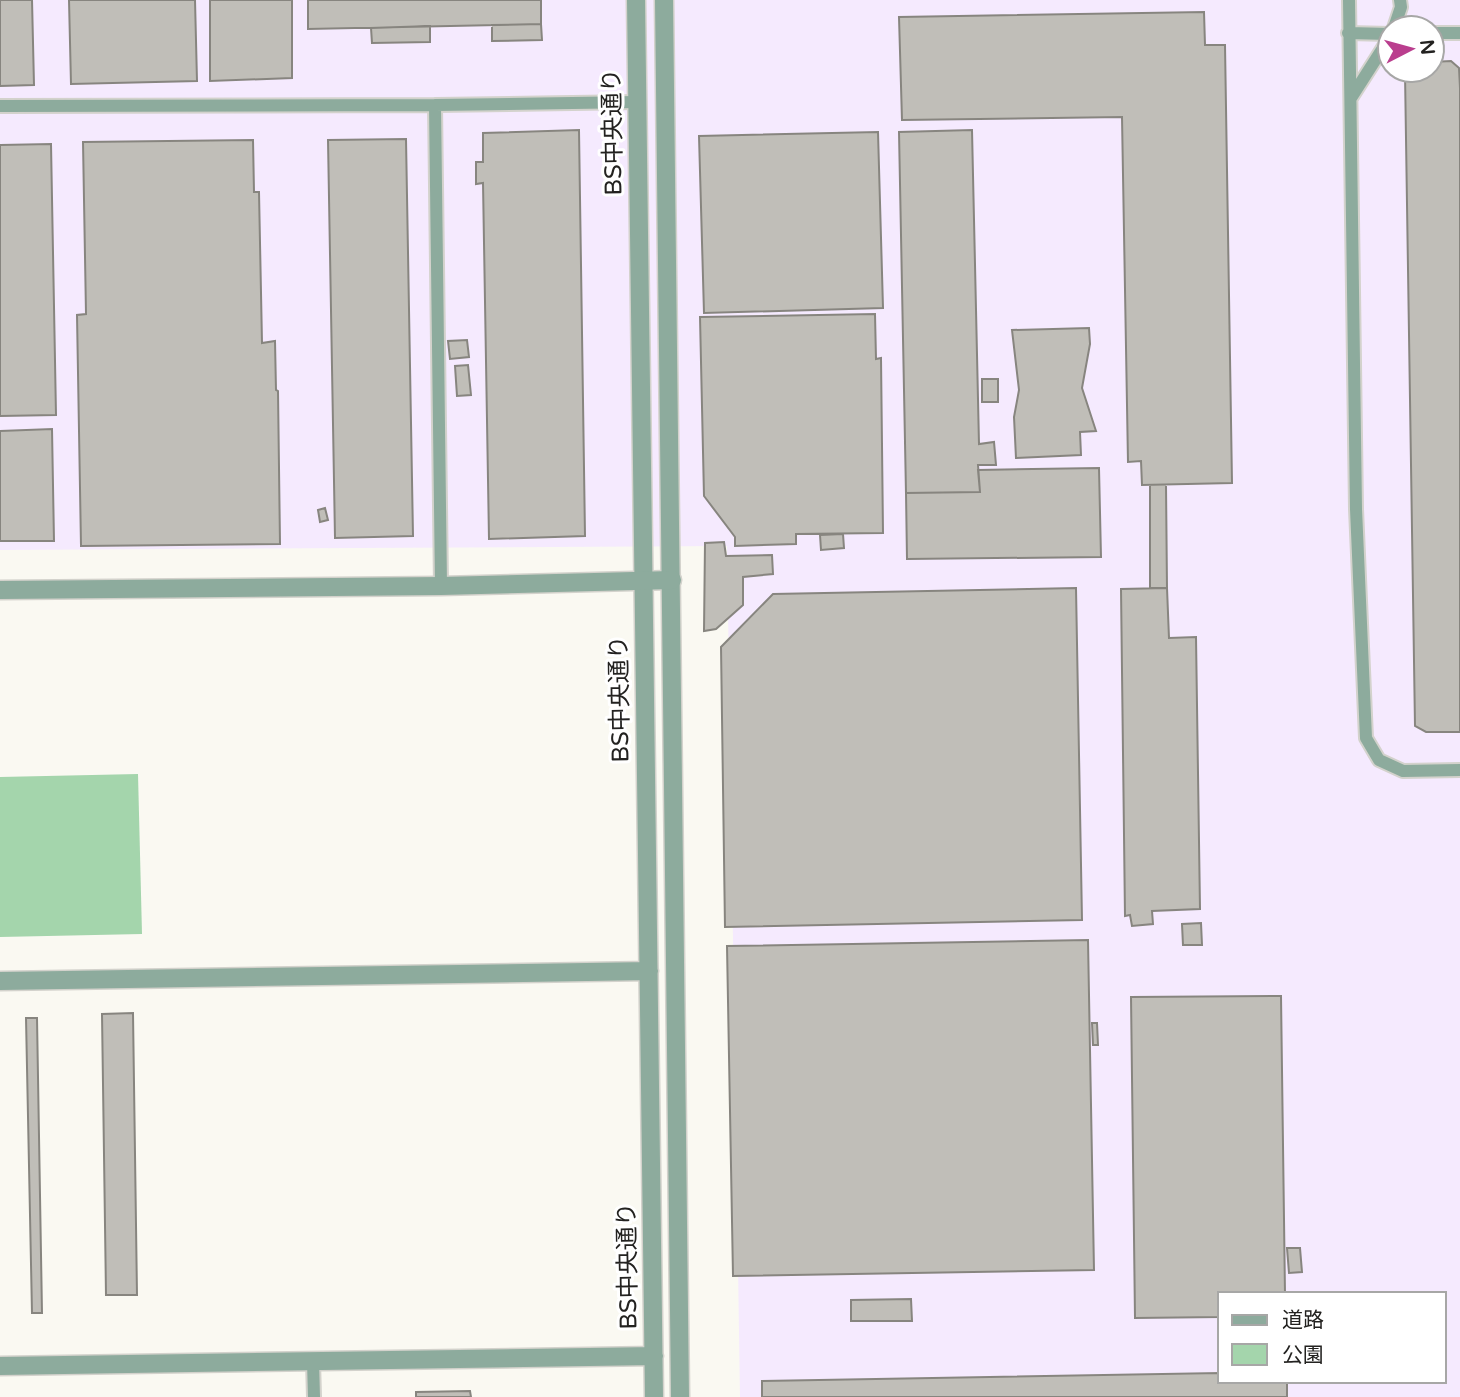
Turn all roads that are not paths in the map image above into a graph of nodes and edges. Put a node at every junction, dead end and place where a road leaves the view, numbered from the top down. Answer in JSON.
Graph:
{"nodes":[{"id":1,"x":636,"y":0,"type":"edge"},
{"id":2,"x":664,"y":0,"type":"edge"},
{"id":3,"x":1349,"y":0,"type":"edge"},
{"id":4,"x":1348,"y":33,"type":"junction"},
{"id":5,"x":1376,"y":35,"type":"edge"},
{"id":6,"x":1376,"y":58,"type":"edge"},
{"id":7,"x":1350,"y":98,"type":"junction"},
{"id":8,"x":637,"y":102,"type":"junction"},
{"id":9,"x":435,"y":105,"type":"junction"},
{"id":10,"x":0,"y":106,"type":"edge"},
{"id":11,"x":672,"y":580,"type":"junction"},
{"id":12,"x":642,"y":582,"type":"junction"},
{"id":13,"x":441,"y":586,"type":"junction"},
{"id":14,"x":0,"y":590,"type":"edge"},
{"id":15,"x":1460,"y":770,"type":"edge"},
{"id":16,"x":649,"y":971,"type":"junction"},
{"id":17,"x":0,"y":981,"type":"edge"},
{"id":18,"x":654,"y":1356,"type":"junction"},
{"id":19,"x":313,"y":1361,"type":"junction"},
{"id":20,"x":0,"y":1366,"type":"edge"},
{"id":21,"x":314,"y":1397,"type":"edge"},
{"id":22,"x":654,"y":1397,"type":"edge"},
{"id":23,"x":680,"y":1397,"type":"edge"}],
"edges":[{"from":1,"to":8,"type":"street","name":"BS中央通り"},
{"from":2,"to":11,"type":"street","name":"BS中央通り"},
{"from":3,"to":4,"type":"lane"},
{"from":4,"to":5,"type":"lane"},
{"from":4,"to":7,"type":"lane"},
{"from":6,"to":7,"type":"lane"},
{"from":7,"to":15,"type":"lane"},
{"from":8,"to":9,"type":"lane"},
{"from":8,"to":12,"type":"street","name":"BS中央通り"},
{"from":9,"to":10,"type":"lane"},
{"from":9,"to":13,"type":"lane"},
{"from":11,"to":12,"type":"street"},
{"from":11,"to":23,"type":"street","name":"BS中央通り"},
{"from":12,"to":13,"type":"street"},
{"from":12,"to":16,"type":"street","name":"BS中央通り"},
{"from":13,"to":14,"type":"street"},
{"from":16,"to":17,"type":"street"},
{"from":16,"to":18,"type":"street","name":"BS中央通り"},
{"from":18,"to":19,"type":"street"},
{"from":18,"to":22,"type":"street","name":"BS中央通り"},
{"from":19,"to":20,"type":"street"},
{"from":19,"to":21,"type":"lane"}]}
